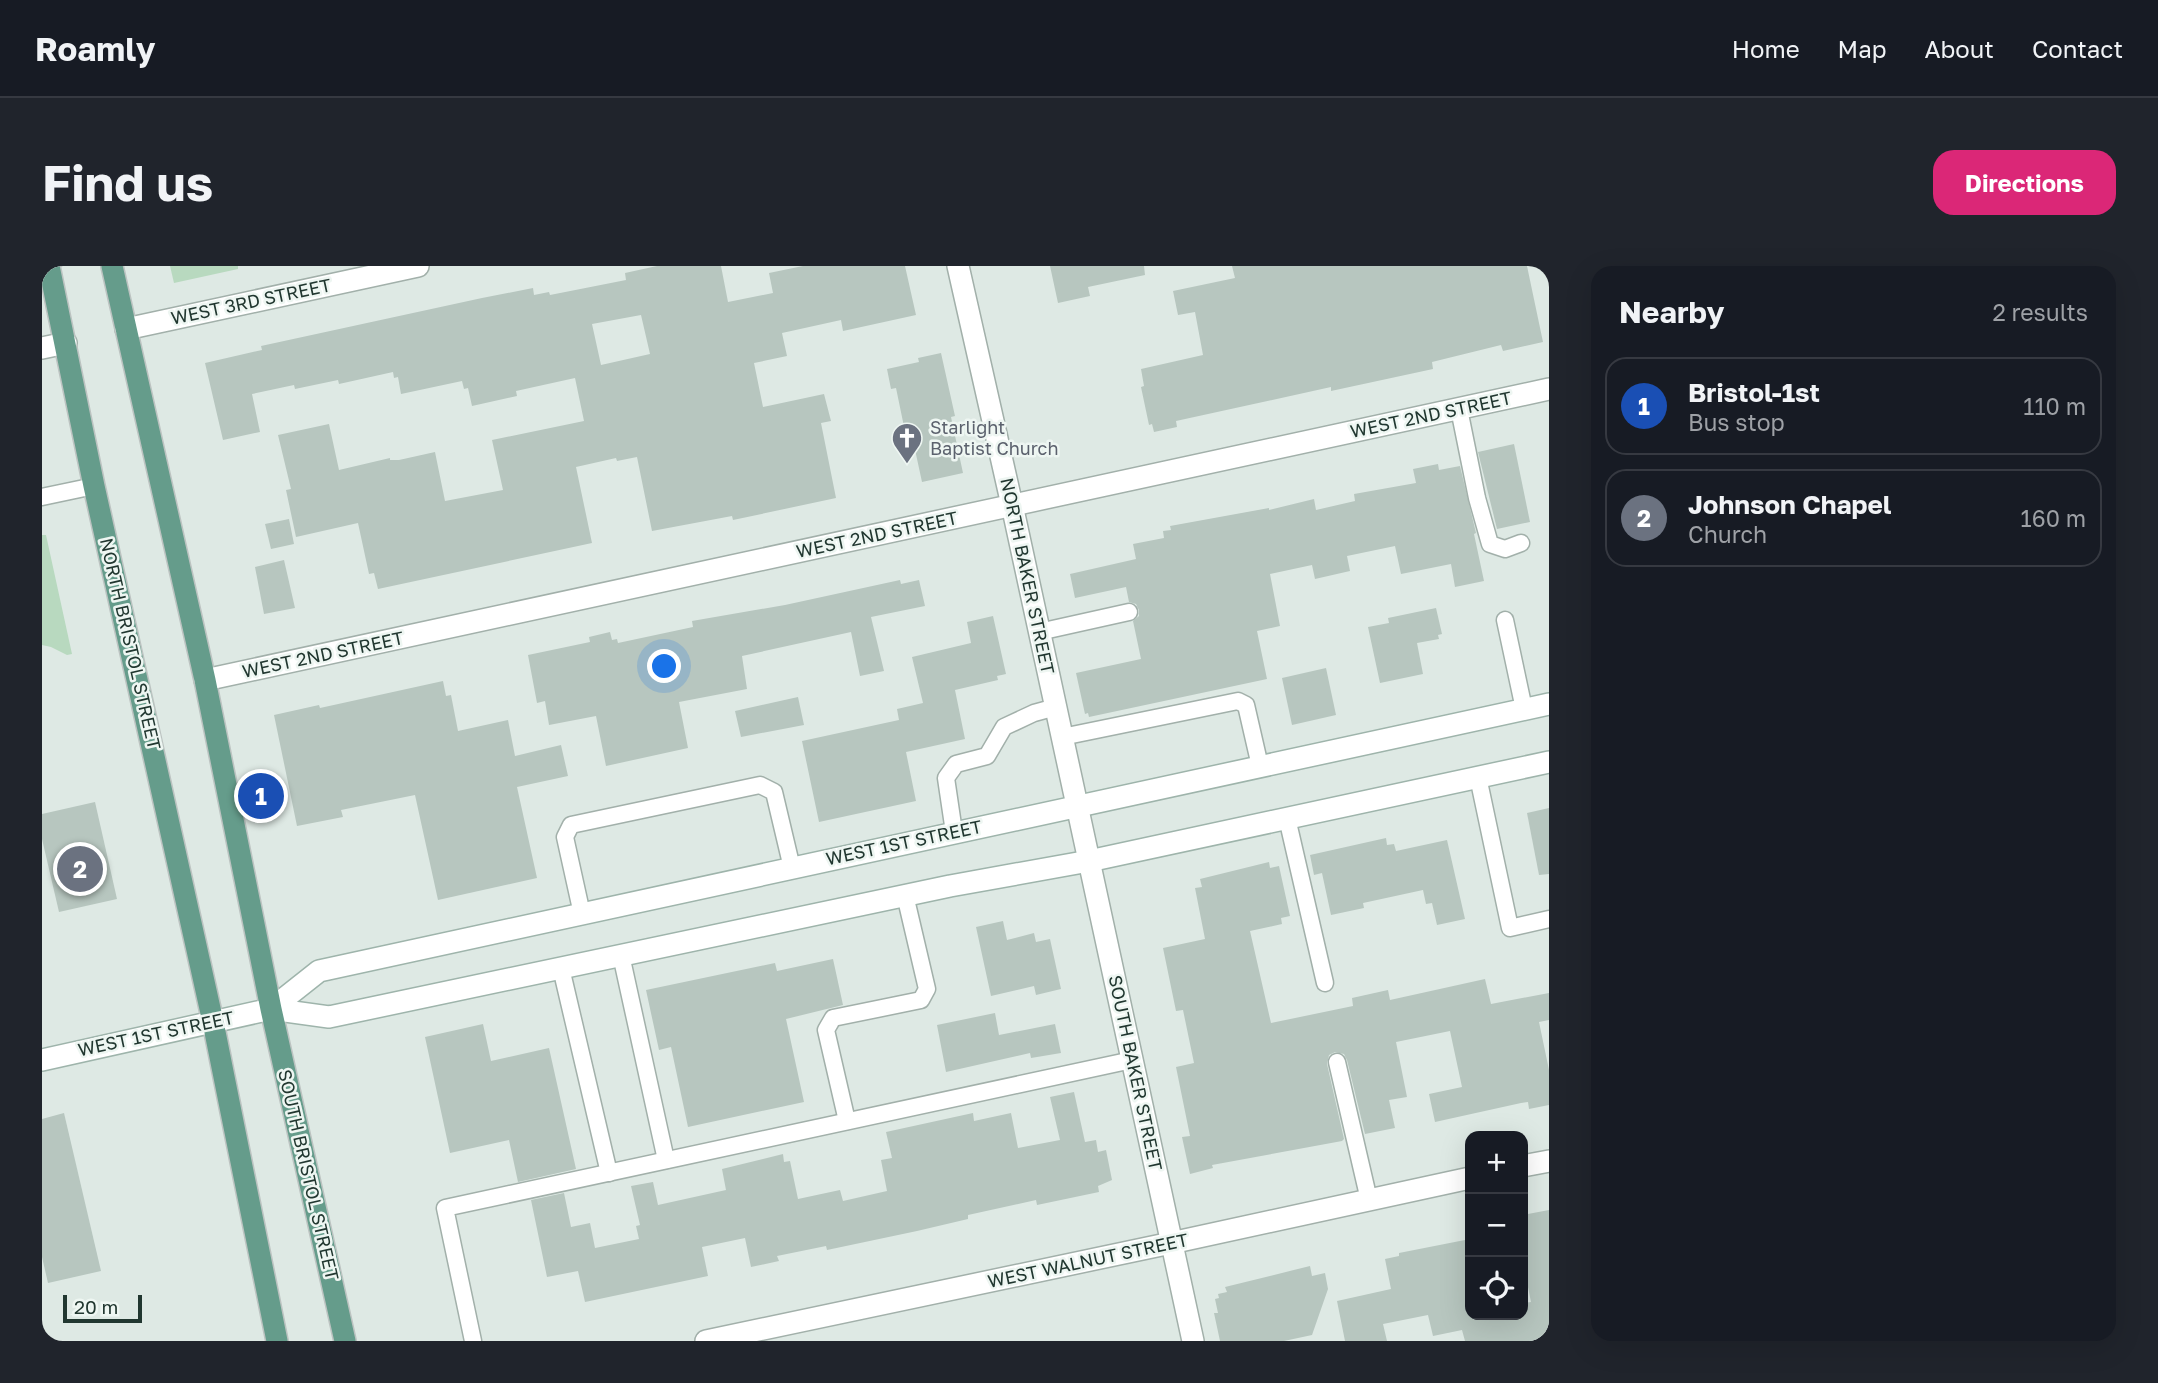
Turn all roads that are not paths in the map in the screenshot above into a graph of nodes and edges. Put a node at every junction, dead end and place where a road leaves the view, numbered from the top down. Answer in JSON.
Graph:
{"nodes":[{"id":1,"x":49,"y":266,"type":"edge"},
{"id":2,"x":112,"y":266,"type":"edge"},
{"id":3,"x":418,"y":266,"type":"edge"},
{"id":4,"x":958,"y":266,"type":"edge"},
{"id":5,"x":126,"y":329,"type":"junction"},
{"id":6,"x":65,"y":343,"type":"junction"},
{"id":7,"x":42,"y":348,"type":"edge"},
{"id":8,"x":1549,"y":389,"type":"edge"},
{"id":9,"x":1460,"y":409,"type":"junction"},
{"id":10,"x":94,"y":486,"type":"junction"},
{"id":11,"x":42,"y":497,"type":"edge"},
{"id":12,"x":1012,"y":505,"type":"junction"},
{"id":13,"x":1521,"y":543,"type":"dead end"},
{"id":14,"x":1129,"y":612,"type":"dead end"},
{"id":15,"x":1505,"y":620,"type":"dead end"},
{"id":16,"x":1039,"y":632,"type":"junction"},
{"id":17,"x":205,"y":680,"type":"junction"},
{"id":18,"x":1549,"y":704,"type":"edge"},
{"id":19,"x":1056,"y":707,"type":"junction"},
{"id":20,"x":1524,"y":709,"type":"junction"},
{"id":21,"x":1062,"y":737,"type":"junction"},
{"id":22,"x":1549,"y":762,"type":"edge"},
{"id":23,"x":1260,"y":766,"type":"junction"},
{"id":24,"x":1478,"y":777,"type":"junction"},
{"id":25,"x":1077,"y":805,"type":"junction"},
{"id":26,"x":1287,"y":818,"type":"junction"},
{"id":27,"x":954,"y":832,"type":"junction"},
{"id":28,"x":1089,"y":861,"type":"junction"},
{"id":29,"x":792,"y":868,"type":"junction"},
{"id":30,"x":905,"y":895,"type":"junction"},
{"id":31,"x":582,"y":914,"type":"junction"},
{"id":32,"x":1549,"y":919,"type":"edge"},
{"id":33,"x":621,"y":956,"type":"junction"},
{"id":34,"x":561,"y":968,"type":"junction"},
{"id":35,"x":1325,"y":983,"type":"dead end"},
{"id":36,"x":271,"y":1009,"type":"junction"},
{"id":37,"x":213,"y":1022,"type":"junction"},
{"id":38,"x":42,"y":1059,"type":"edge"},
{"id":39,"x":1132,"y":1060,"type":"junction"},
{"id":40,"x":1337,"y":1062,"type":"dead end"},
{"id":41,"x":847,"y":1121,"type":"junction"},
{"id":42,"x":666,"y":1160,"type":"junction"},
{"id":43,"x":1549,"y":1161,"type":"edge"},
{"id":44,"x":1528,"y":1165,"type":"edge"},
{"id":45,"x":609,"y":1173,"type":"junction"},
{"id":46,"x":1465,"y":1179,"type":"edge"},
{"id":47,"x":1369,"y":1200,"type":"junction"},
{"id":48,"x":1171,"y":1243,"type":"junction"},
{"id":49,"x":277,"y":1341,"type":"edge"},
{"id":50,"x":345,"y":1341,"type":"edge"},
{"id":51,"x":473,"y":1341,"type":"edge"},
{"id":52,"x":706,"y":1341,"type":"edge"},
{"id":53,"x":1192,"y":1341,"type":"edge"}],
"edges":[{"from":1,"to":6,"type":"main road","name":"NORTH BRISTOL STREET"},
{"from":2,"to":5,"type":"main road"},
{"from":3,"to":5,"type":"street","name":"WEST 3RD STREET"},
{"from":4,"to":12,"type":"street","name":"NORTH BAKER STREET"},
{"from":5,"to":17,"type":"main road"},
{"from":6,"to":7,"type":"street"},
{"from":6,"to":10,"type":"main road","name":"NORTH BRISTOL STREET"},
{"from":8,"to":9,"type":"street","name":"WEST 2ND STREET"},
{"from":9,"to":12,"type":"street","name":"WEST 2ND STREET"},
{"from":9,"to":13,"type":"lane"},
{"from":10,"to":11,"type":"lane"},
{"from":10,"to":37,"type":"main road","name":"NORTH BRISTOL STREET"},
{"from":12,"to":16,"type":"street","name":"NORTH BAKER STREET"},
{"from":12,"to":17,"type":"street","name":"WEST 2ND STREET"},
{"from":14,"to":16,"type":"lane"},
{"from":15,"to":20,"type":"lane"},
{"from":16,"to":19,"type":"street","name":"NORTH BAKER STREET"},
{"from":17,"to":36,"type":"main road"},
{"from":18,"to":20,"type":"street","name":"WEST 1ST STREET"},
{"from":19,"to":21,"type":"street","name":"NORTH BAKER STREET"},
{"from":19,"to":27,"type":"lane"},
{"from":20,"to":23,"type":"street","name":"WEST 1ST STREET"},
{"from":21,"to":23,"type":"lane"},
{"from":21,"to":25,"type":"street","name":"NORTH BAKER STREET"},
{"from":22,"to":24,"type":"street","name":"WEST 1ST STREET"},
{"from":23,"to":25,"type":"street","name":"WEST 1ST STREET"},
{"from":24,"to":26,"type":"street","name":"WEST 1ST STREET"},
{"from":24,"to":32,"type":"lane"},
{"from":25,"to":27,"type":"street","name":"WEST 1ST STREET"},
{"from":25,"to":28,"type":"street","name":"SOUTH BAKER STREET"},
{"from":26,"to":28,"type":"street","name":"WEST 1ST STREET"},
{"from":26,"to":35,"type":"lane"},
{"from":27,"to":29,"type":"street","name":"WEST 1ST STREET"},
{"from":28,"to":30,"type":"street","name":"WEST 1ST STREET"},
{"from":28,"to":39,"type":"street","name":"SOUTH BAKER STREET"},
{"from":29,"to":31,"type":"street","name":"WEST 1ST STREET"},
{"from":29,"to":31,"type":"lane"},
{"from":30,"to":33,"type":"street","name":"WEST 1ST STREET"},
{"from":30,"to":41,"type":"lane"},
{"from":31,"to":36,"type":"street","name":"WEST 1ST STREET"},
{"from":33,"to":34,"type":"street","name":"WEST 1ST STREET"},
{"from":33,"to":42,"type":"lane"},
{"from":34,"to":36,"type":"street","name":"WEST 1ST STREET"},
{"from":34,"to":45,"type":"lane"},
{"from":36,"to":37,"type":"street","name":"WEST 1ST STREET"},
{"from":36,"to":50,"type":"main road","name":"SOUTH BRISTOL STREET"},
{"from":37,"to":38,"type":"street","name":"WEST 1ST STREET"},
{"from":37,"to":49,"type":"main road"},
{"from":39,"to":41,"type":"lane"},
{"from":39,"to":48,"type":"street","name":"SOUTH BAKER STREET"},
{"from":40,"to":47,"type":"lane"},
{"from":41,"to":42,"type":"lane"},
{"from":42,"to":45,"type":"lane"},
{"from":43,"to":44,"type":"street"},
{"from":45,"to":51,"type":"lane"},
{"from":46,"to":47,"type":"street","name":"WEST WALNUT STREET"},
{"from":47,"to":48,"type":"street","name":"WEST WALNUT STREET"},
{"from":48,"to":52,"type":"street","name":"WEST WALNUT STREET"},
{"from":48,"to":53,"type":"street","name":"SOUTH BAKER STREET"}]}
